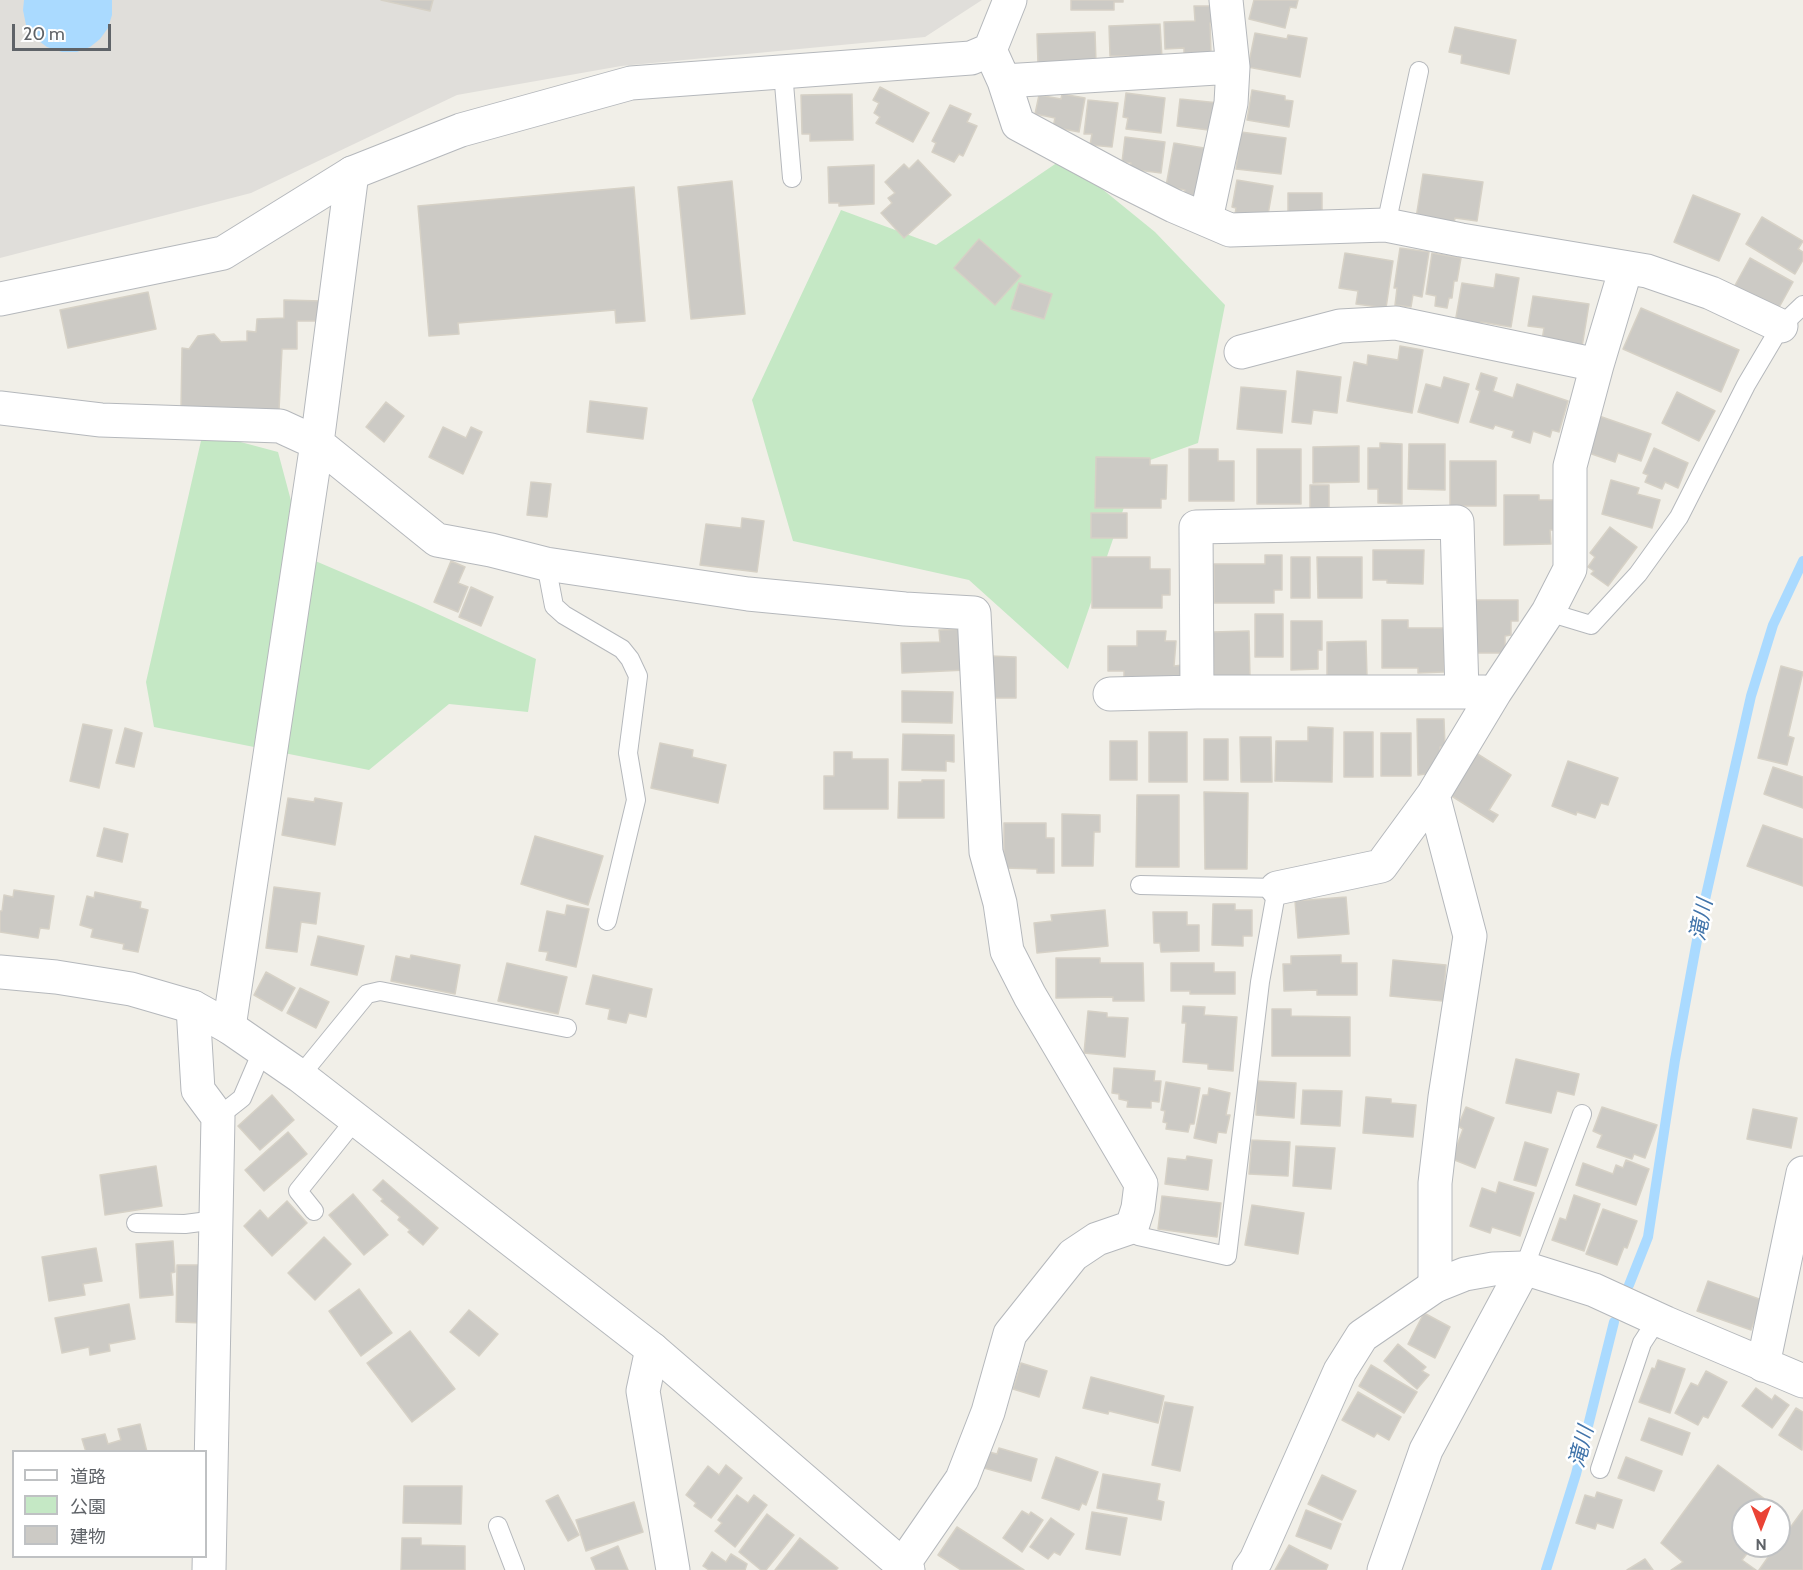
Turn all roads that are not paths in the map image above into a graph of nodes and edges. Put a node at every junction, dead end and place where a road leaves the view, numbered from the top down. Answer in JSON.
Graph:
{"nodes":[{"id":1,"x":1010,"y":0,"type":"edge"},
{"id":2,"x":1226,"y":0,"type":"edge"},
{"id":3,"x":990,"y":50,"type":"junction"},
{"id":4,"x":1233,"y":67,"type":"junction"},
{"id":5,"x":1419,"y":71,"type":"dead end"},
{"id":6,"x":783,"y":72,"type":"junction"},
{"id":7,"x":1004,"y":81,"type":"junction"},
{"id":8,"x":352,"y":173,"type":"junction"},
{"id":9,"x":792,"y":178,"type":"dead end"},
{"id":10,"x":1206,"y":219,"type":"junction"},
{"id":11,"x":1386,"y":225,"type":"junction"},
{"id":12,"x":1626,"y":267,"type":"junction"},
{"id":13,"x":0,"y":299,"type":"edge"},
{"id":14,"x":1792,"y":315,"type":"edge"},
{"id":15,"x":1241,"y":352,"type":"dead end"},
{"id":16,"x":1597,"y":365,"type":"junction"},
{"id":17,"x":0,"y":408,"type":"edge"},
{"id":18,"x":317,"y":443,"type":"junction"},
{"id":19,"x":546,"y":564,"type":"junction"},
{"id":20,"x":1548,"y":612,"type":"junction"},
{"id":21,"x":1197,"y":692,"type":"junction"},
{"id":22,"x":1462,"y":692,"type":"junction"},
{"id":23,"x":1495,"y":692,"type":"junction"},
{"id":24,"x":1110,"y":694,"type":"dead end"},
{"id":25,"x":1433,"y":795,"type":"junction"},
{"id":26,"x":1140,"y":885,"type":"dead end"},
{"id":27,"x":1277,"y":888,"type":"junction"},
{"id":28,"x":608,"y":921,"type":"dead end"},
{"id":29,"x":0,"y":972,"type":"edge"},
{"id":30,"x":193,"y":1007,"type":"junction"},
{"id":31,"x":230,"y":1027,"type":"junction"},
{"id":32,"x":567,"y":1028,"type":"dead end"},
{"id":33,"x":263,"y":1049,"type":"junction"},
{"id":34,"x":300,"y":1076,"type":"junction"},
{"id":35,"x":1582,"y":1114,"type":"dead end"},
{"id":36,"x":218,"y":1117,"type":"junction"},
{"id":37,"x":355,"y":1120,"type":"junction"},
{"id":38,"x":1803,"y":1173,"type":"edge"},
{"id":39,"x":314,"y":1211,"type":"dead end"},
{"id":40,"x":216,"y":1220,"type":"junction"},
{"id":41,"x":136,"y":1223,"type":"dead end"},
{"id":42,"x":1132,"y":1227,"type":"junction"},
{"id":43,"x":1524,"y":1268,"type":"junction"},
{"id":44,"x":1435,"y":1286,"type":"junction"},
{"id":45,"x":1658,"y":1320,"type":"junction"},
{"id":46,"x":651,"y":1349,"type":"junction"},
{"id":47,"x":1763,"y":1365,"type":"junction"},
{"id":48,"x":1803,"y":1381,"type":"edge"},
{"id":49,"x":1600,"y":1469,"type":"dead end"},
{"id":50,"x":498,"y":1526,"type":"dead end"},
{"id":51,"x":905,"y":1568,"type":"edge"},
{"id":52,"x":209,"y":1570,"type":"edge"},
{"id":53,"x":515,"y":1570,"type":"edge"},
{"id":54,"x":673,"y":1570,"type":"edge"},
{"id":55,"x":1249,"y":1570,"type":"edge"},
{"id":56,"x":1384,"y":1570,"type":"edge"}],
"edges":[{"from":1,"to":3,"type":"street"},
{"from":2,"to":4,"type":"street"},
{"from":3,"to":6,"type":"street"},
{"from":3,"to":7,"type":"street"},
{"from":4,"to":7,"type":"street"},
{"from":4,"to":10,"type":"street"},
{"from":5,"to":11,"type":"lane"},
{"from":6,"to":8,"type":"street"},
{"from":6,"to":9,"type":"lane"},
{"from":7,"to":10,"type":"street"},
{"from":8,"to":13,"type":"street"},
{"from":8,"to":18,"type":"street"},
{"from":10,"to":11,"type":"street"},
{"from":11,"to":12,"type":"street"},
{"from":12,"to":14,"type":"street"},
{"from":12,"to":16,"type":"street"},
{"from":14,"to":20,"type":"lane"},
{"from":15,"to":16,"type":"street"},
{"from":16,"to":20,"type":"street"},
{"from":17,"to":18,"type":"street"},
{"from":18,"to":19,"type":"street"},
{"from":18,"to":31,"type":"street"},
{"from":19,"to":28,"type":"lane"},
{"from":19,"to":42,"type":"street"},
{"from":20,"to":23,"type":"street"},
{"from":21,"to":22,"type":"street"},
{"from":21,"to":22,"type":"street"},
{"from":21,"to":24,"type":"street"},
{"from":22,"to":23,"type":"street"},
{"from":23,"to":25,"type":"street"},
{"from":25,"to":27,"type":"street"},
{"from":25,"to":44,"type":"street"},
{"from":26,"to":27,"type":"lane"},
{"from":27,"to":42,"type":"lane"},
{"from":29,"to":30,"type":"street"},
{"from":30,"to":31,"type":"street"},
{"from":30,"to":36,"type":"street"},
{"from":31,"to":33,"type":"street"},
{"from":32,"to":34,"type":"lane"},
{"from":33,"to":34,"type":"street"},
{"from":33,"to":36,"type":"lane"},
{"from":34,"to":37,"type":"street"},
{"from":35,"to":43,"type":"lane"},
{"from":36,"to":40,"type":"street"},
{"from":37,"to":39,"type":"lane"},
{"from":37,"to":46,"type":"street"},
{"from":38,"to":47,"type":"street"},
{"from":40,"to":41,"type":"lane"},
{"from":40,"to":52,"type":"street"},
{"from":42,"to":51,"type":"street"},
{"from":43,"to":44,"type":"street"},
{"from":43,"to":45,"type":"street"},
{"from":43,"to":56,"type":"street"},
{"from":44,"to":55,"type":"street"},
{"from":45,"to":47,"type":"street"},
{"from":45,"to":49,"type":"lane"},
{"from":46,"to":51,"type":"street"},
{"from":46,"to":54,"type":"street"},
{"from":47,"to":48,"type":"street"},
{"from":50,"to":53,"type":"lane"}]}
